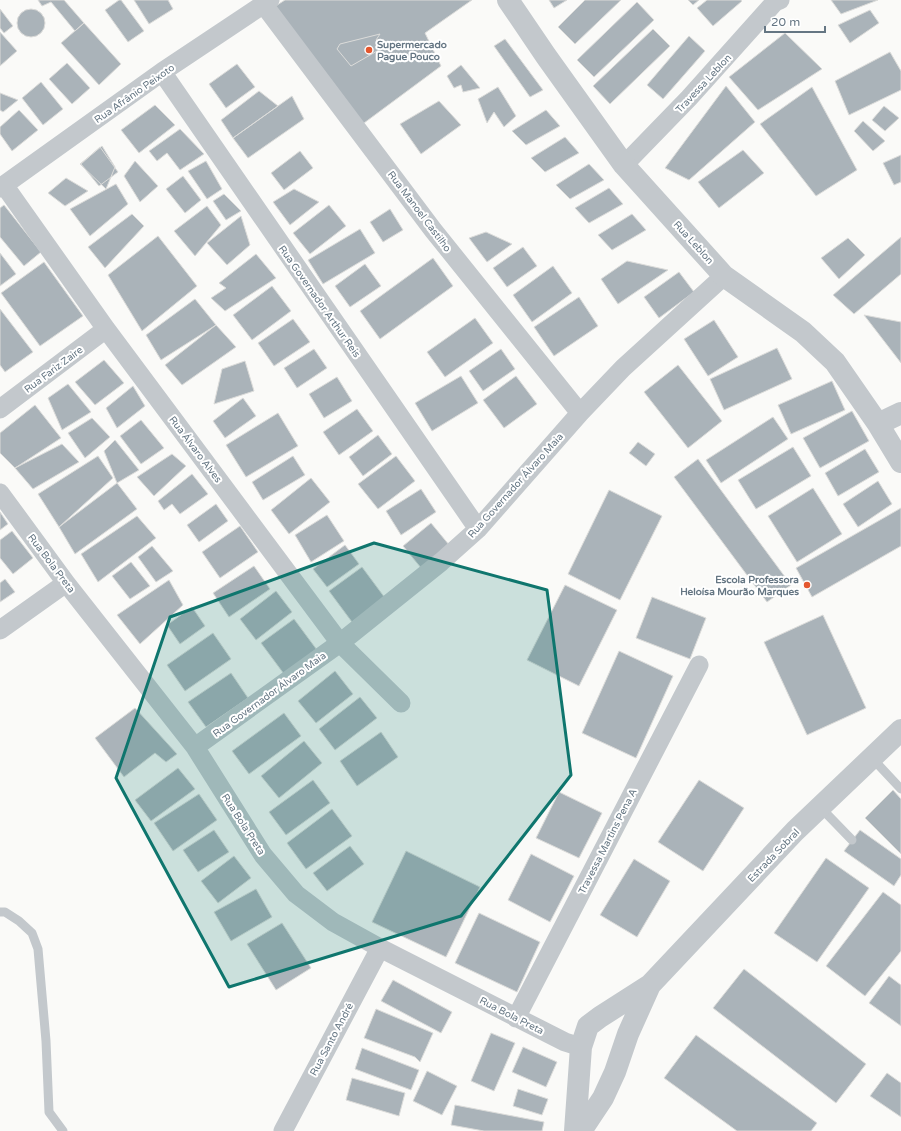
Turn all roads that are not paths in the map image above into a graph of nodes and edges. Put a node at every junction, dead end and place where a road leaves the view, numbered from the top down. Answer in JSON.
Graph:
{"nodes":[{"id":1,"x":508,"y":0,"type":"edge"},
{"id":2,"x":776,"y":1,"type":"edge"},
{"id":3,"x":267,"y":2,"type":"edge"},
{"id":4,"x":162,"y":72,"type":"junction"},
{"id":5,"x":624,"y":165,"type":"junction"},
{"id":6,"x":2,"y":186,"type":"edge"},
{"id":7,"x":724,"y":276,"type":"junction"},
{"id":8,"x":106,"y":329,"type":"junction"},
{"id":9,"x":0,"y":408,"type":"edge"},
{"id":10,"x":580,"y":413,"type":"junction"},
{"id":11,"x":901,"y":413,"type":"edge"},
{"id":12,"x":878,"y":424,"type":"junction"},
{"id":13,"x":901,"y":462,"type":"edge"},
{"id":14,"x":0,"y":493,"type":"edge"},
{"id":15,"x":478,"y":529,"type":"junction"},
{"id":16,"x":66,"y":583,"type":"junction"},
{"id":17,"x":0,"y":630,"type":"edge"},
{"id":18,"x":340,"y":643,"type":"junction"},
{"id":19,"x":699,"y":664,"type":"dead end"},
{"id":20,"x":401,"y":703,"type":"dead end"},
{"id":21,"x":901,"y":730,"type":"edge"},
{"id":22,"x":195,"y":748,"type":"junction"},
{"id":23,"x":872,"y":758,"type":"junction"},
{"id":24,"x":901,"y":789,"type":"edge"},
{"id":25,"x":820,"y":807,"type":"junction"},
{"id":26,"x":852,"y":840,"type":"dead end"},
{"id":27,"x":0,"y":912,"type":"edge"},
{"id":28,"x":380,"y":948,"type":"junction"},
{"id":29,"x":650,"y":985,"type":"junction"},
{"id":30,"x":600,"y":1017,"type":"junction"},
{"id":31,"x":516,"y":1018,"type":"junction"},
{"id":32,"x":628,"y":1034,"type":"junction"},
{"id":33,"x":580,"y":1047,"type":"junction"},
{"id":34,"x":577,"y":1085,"type":"junction"},
{"id":35,"x":603,"y":1098,"type":"junction"},
{"id":36,"x":63,"y":1131,"type":"edge"},
{"id":37,"x":283,"y":1131,"type":"edge"},
{"id":38,"x":574,"y":1131,"type":"edge"},
{"id":39,"x":582,"y":1131,"type":"edge"}],
"edges":[{"from":1,"to":5,"type":"street","name":"Rua Leblon"},
{"from":2,"to":5,"type":"street","name":"Travessa Leblon"},
{"from":3,"to":4,"type":"street","name":"Rua Afrânio Peixoto"},
{"from":3,"to":10,"type":"street","name":"Rua Manoel Castilho"},
{"from":4,"to":6,"type":"street","name":"Rua Afrânio Peixoto"},
{"from":4,"to":15,"type":"street","name":"Rua Governador Arthur Reis"},
{"from":5,"to":7,"type":"street","name":"Rua Leblon"},
{"from":6,"to":8,"type":"street","name":"Rua Álvaro Alves"},
{"from":7,"to":10,"type":"street","name":"Rua Governador Álvaro Maia"},
{"from":7,"to":12,"type":"street","name":"Rua Leblon"},
{"from":8,"to":9,"type":"street","name":"Rua Fariz Zaire"},
{"from":8,"to":18,"type":"street","name":"Rua Álvaro Alves"},
{"from":10,"to":15,"type":"street","name":"Rua Governador Álvaro Maia"},
{"from":11,"to":12,"type":"street"},
{"from":12,"to":13,"type":"street","name":"Rua Leblon"},
{"from":14,"to":16,"type":"street","name":"Rua Bola Preta"},
{"from":15,"to":18,"type":"street","name":"Rua Governador Álvaro Maia"},
{"from":16,"to":17,"type":"street"},
{"from":16,"to":22,"type":"street","name":"Rua Bola Preta"},
{"from":18,"to":20,"type":"street","name":"Rua Álvaro Alves"},
{"from":18,"to":22,"type":"street","name":"Rua Governador Álvaro Maia"},
{"from":19,"to":31,"type":"street","name":"Travessa Martins Pena A"},
{"from":21,"to":23,"type":"street","name":"Estrada Sobral"},
{"from":22,"to":28,"type":"street","name":"Rua Bola Preta"},
{"from":23,"to":24,"type":"lane"},
{"from":23,"to":25,"type":"street","name":"Estrada Sobral"},
{"from":25,"to":26,"type":"lane"},
{"from":25,"to":29,"type":"street","name":"Estrada Sobral"},
{"from":27,"to":36,"type":"lane"},
{"from":28,"to":31,"type":"street","name":"Rua Bola Preta"},
{"from":28,"to":37,"type":"street","name":"Rua Santo André"},
{"from":29,"to":30,"type":"street","name":"Estrada Sobral"},
{"from":29,"to":32,"type":"street","name":"Estrada Sobral"},
{"from":30,"to":32,"type":"street"},
{"from":30,"to":33,"type":"street","name":"Estrada Sobral"},
{"from":31,"to":33,"type":"street","name":"Rua Bola Preta"},
{"from":32,"to":35,"type":"street","name":"Estrada Sobral"},
{"from":33,"to":34,"type":"street","name":"Estrada Sobral"},
{"from":34,"to":35,"type":"street"},
{"from":34,"to":38,"type":"street","name":"Estrada Sobral"},
{"from":35,"to":39,"type":"street","name":"Estrada Sobral"}]}
